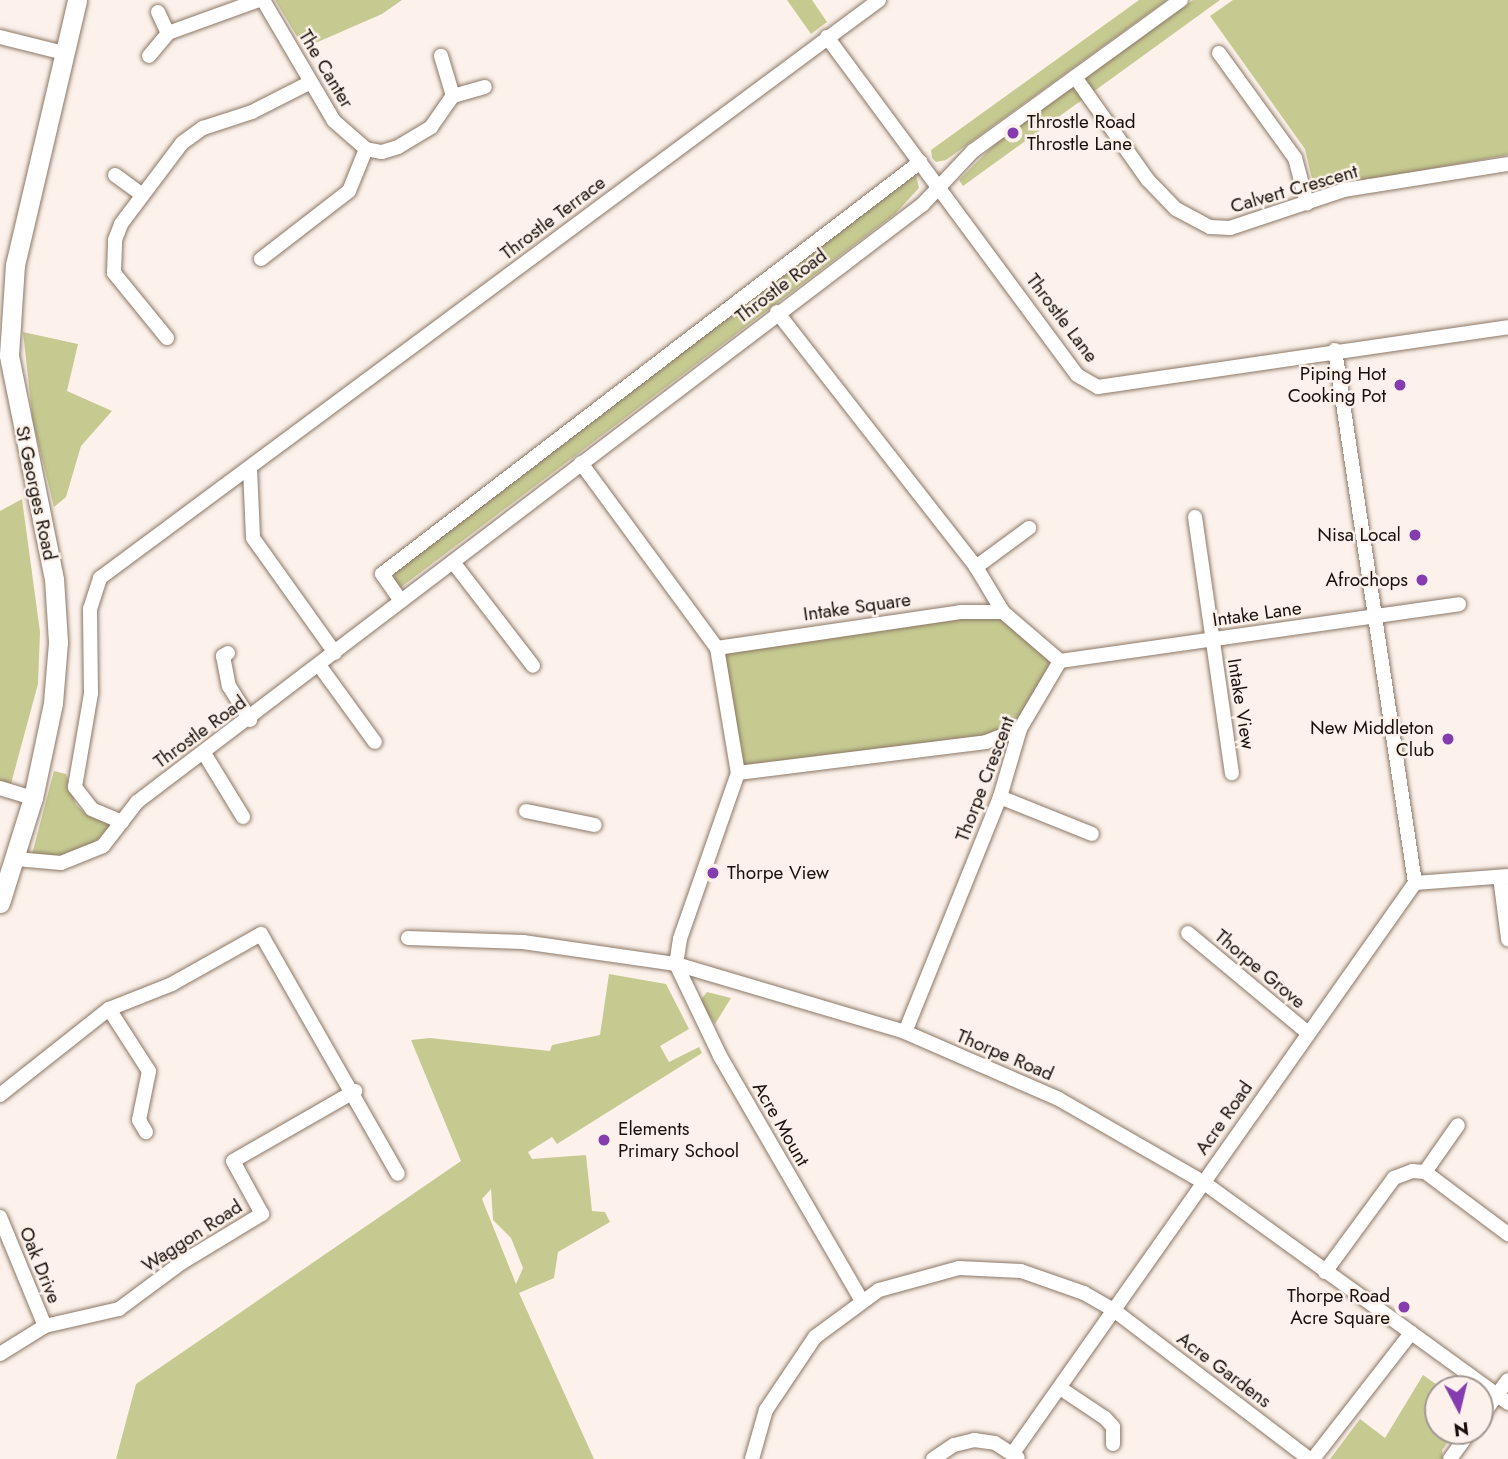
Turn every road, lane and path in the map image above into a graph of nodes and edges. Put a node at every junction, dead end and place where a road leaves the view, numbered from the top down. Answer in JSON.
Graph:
{"nodes":[{"id":1,"x":77,"y":0,"type":"edge"},
{"id":2,"x":261,"y":0,"type":"edge"},
{"id":3,"x":879,"y":0,"type":"edge"},
{"id":4,"x":1181,"y":0,"type":"edge"},
{"id":5,"x":158,"y":12,"type":"dead end"},
{"id":6,"x":168,"y":33,"type":"junction"},
{"id":7,"x":0,"y":37,"type":"edge"},
{"id":8,"x":827,"y":37,"type":"junction"},
{"id":9,"x":1219,"y":53,"type":"dead end"},
{"id":10,"x":64,"y":54,"type":"junction"},
{"id":11,"x":149,"y":56,"type":"dead end"},
{"id":12,"x":441,"y":56,"type":"dead end"},
{"id":13,"x":1075,"y":77,"type":"junction"},
{"id":14,"x":309,"y":82,"type":"junction"},
{"id":15,"x":485,"y":87,"type":"dead end"},
{"id":16,"x":453,"y":96,"type":"junction"},
{"id":17,"x":366,"y":149,"type":"junction"},
{"id":18,"x":920,"y":162,"type":"junction"},
{"id":19,"x":1508,"y":164,"type":"edge"},
{"id":20,"x":116,"y":175,"type":"dead end"},
{"id":21,"x":941,"y":186,"type":"junction"},
{"id":22,"x":141,"y":194,"type":"junction"},
{"id":23,"x":1307,"y":202,"type":"junction"},
{"id":24,"x":261,"y":259,"type":"dead end"},
{"id":25,"x":777,"y":312,"type":"junction"},
{"id":26,"x":1508,"y":327,"type":"edge"},
{"id":27,"x":167,"y":338,"type":"dead end"},
{"id":28,"x":1335,"y":350,"type":"junction"},
{"id":29,"x":5,"y":355,"type":"edge"},
{"id":30,"x":581,"y":463,"type":"junction"},
{"id":31,"x":250,"y":468,"type":"junction"},
{"id":32,"x":1195,"y":517,"type":"dead end"},
{"id":33,"x":1029,"y":528,"type":"dead end"},
{"id":34,"x":453,"y":562,"type":"junction"},
{"id":35,"x":976,"y":567,"type":"junction"},
{"id":36,"x":401,"y":601,"type":"junction"},
{"id":37,"x":1459,"y":604,"type":"dead end"},
{"id":38,"x":1003,"y":612,"type":"junction"},
{"id":39,"x":1377,"y":616,"type":"junction"},
{"id":40,"x":1211,"y":640,"type":"junction"},
{"id":41,"x":717,"y":648,"type":"junction"},
{"id":42,"x":228,"y":653,"type":"dead end"},
{"id":43,"x":335,"y":653,"type":"junction"},
{"id":44,"x":1060,"y":662,"type":"junction"},
{"id":45,"x":319,"y":665,"type":"junction"},
{"id":46,"x":533,"y":666,"type":"dead end"},
{"id":47,"x":250,"y":720,"type":"junction"},
{"id":48,"x":1020,"y":729,"type":"junction"},
{"id":49,"x":375,"y":742,"type":"dead end"},
{"id":50,"x":204,"y":753,"type":"junction"},
{"id":51,"x":738,"y":773,"type":"junction"},
{"id":52,"x":1232,"y":773,"type":"dead end"},
{"id":53,"x":0,"y":788,"type":"edge"},
{"id":54,"x":1000,"y":797,"type":"junction"},
{"id":55,"x":33,"y":798,"type":"junction"},
{"id":56,"x":526,"y":811,"type":"dead end"},
{"id":57,"x":243,"y":817,"type":"dead end"},
{"id":58,"x":122,"y":822,"type":"junction"},
{"id":59,"x":594,"y":825,"type":"dead end"},
{"id":60,"x":1092,"y":834,"type":"dead end"},
{"id":61,"x":16,"y":859,"type":"junction"},
{"id":62,"x":1504,"y":876,"type":"edge"},
{"id":63,"x":1415,"y":883,"type":"junction"},
{"id":64,"x":0,"y":903,"type":"edge"},
{"id":65,"x":1188,"y":933,"type":"dead end"},
{"id":66,"x":408,"y":937,"type":"dead end"},
{"id":67,"x":1508,"y":939,"type":"edge"},
{"id":68,"x":676,"y":964,"type":"junction"},
{"id":69,"x":109,"y":1009,"type":"junction"},
{"id":70,"x":905,"y":1032,"type":"junction"},
{"id":71,"x":1308,"y":1033,"type":"junction"},
{"id":72,"x":355,"y":1091,"type":"junction"},
{"id":73,"x":0,"y":1095,"type":"edge"},
{"id":74,"x":1458,"y":1125,"type":"dead end"},
{"id":75,"x":146,"y":1132,"type":"dead end"},
{"id":76,"x":1425,"y":1172,"type":"junction"},
{"id":77,"x":398,"y":1174,"type":"dead end"},
{"id":78,"x":1203,"y":1182,"type":"junction"},
{"id":79,"x":0,"y":1217,"type":"edge"},
{"id":80,"x":1508,"y":1234,"type":"edge"},
{"id":81,"x":1325,"y":1272,"type":"junction"},
{"id":82,"x":861,"y":1299,"type":"junction"},
{"id":83,"x":1115,"y":1311,"type":"junction"},
{"id":84,"x":45,"y":1326,"type":"junction"},
{"id":85,"x":1411,"y":1333,"type":"junction"},
{"id":86,"x":0,"y":1354,"type":"edge"},
{"id":87,"x":1508,"y":1380,"type":"edge"},
{"id":88,"x":1060,"y":1388,"type":"junction"},
{"id":89,"x":1503,"y":1399,"type":"edge"},
{"id":90,"x":1113,"y":1444,"type":"dead end"},
{"id":91,"x":1016,"y":1456,"type":"edge"},
{"id":92,"x":752,"y":1459,"type":"edge"},
{"id":93,"x":933,"y":1459,"type":"edge"},
{"id":94,"x":1311,"y":1459,"type":"edge"}],
"edges":[{"from":1,"to":10,"type":"street","name":"St Georges Road"},
{"from":2,"to":6,"type":"street"},
{"from":2,"to":14,"type":"street","name":"The Canter"},
{"from":3,"to":8,"type":"street","name":"Throstle Terrace"},
{"from":4,"to":13,"type":"street","name":"Throstle Road"},
{"from":5,"to":6,"type":"street"},
{"from":6,"to":11,"type":"street"},
{"from":7,"to":10,"type":"street"},
{"from":8,"to":18,"type":"street","name":"Throstle Lane"},
{"from":8,"to":31,"type":"street","name":"Throstle Terrace"},
{"from":9,"to":23,"type":"street"},
{"from":10,"to":29,"type":"street","name":"St Georges Road"},
{"from":12,"to":16,"type":"street"},
{"from":13,"to":21,"type":"street","name":"Throstle Road"},
{"from":13,"to":23,"type":"street","name":"Calvert Crescent"},
{"from":14,"to":17,"type":"street","name":"The Canter"},
{"from":14,"to":22,"type":"street"},
{"from":15,"to":16,"type":"street"},
{"from":16,"to":17,"type":"street"},
{"from":17,"to":24,"type":"street"},
{"from":18,"to":21,"type":"street","name":"Throstle Lane"},
{"from":18,"to":36,"type":"street","name":"Throstle Road"},
{"from":19,"to":23,"type":"street","name":"Calvert Crescent"},
{"from":20,"to":22,"type":"street"},
{"from":21,"to":25,"type":"street","name":"Throstle Road"},
{"from":21,"to":28,"type":"street","name":"Throstle Lane"},
{"from":22,"to":27,"type":"street"},
{"from":25,"to":30,"type":"street","name":"Throstle Road"},
{"from":25,"to":35,"type":"street"},
{"from":26,"to":28,"type":"street","name":"Throstle Lane"},
{"from":28,"to":39,"type":"street"},
{"from":29,"to":55,"type":"street","name":"St Georges Road"},
{"from":30,"to":34,"type":"street","name":"Throstle Road"},
{"from":30,"to":41,"type":"street"},
{"from":31,"to":43,"type":"street"},
{"from":31,"to":58,"type":"street","name":"Throstle Terrace"},
{"from":32,"to":40,"type":"street","name":"Intake View"},
{"from":33,"to":35,"type":"street"},
{"from":34,"to":36,"type":"street","name":"Throstle Road"},
{"from":34,"to":46,"type":"street"},
{"from":35,"to":38,"type":"street"},
{"from":36,"to":43,"type":"street","name":"Throstle Road"},
{"from":37,"to":39,"type":"street","name":"Intake Lane"},
{"from":38,"to":41,"type":"street","name":"Intake Square"},
{"from":38,"to":44,"type":"street"},
{"from":39,"to":40,"type":"street","name":"Intake Lane"},
{"from":39,"to":63,"type":"street"},
{"from":40,"to":44,"type":"street","name":"Intake Lane"},
{"from":40,"to":52,"type":"street","name":"Intake View"},
{"from":41,"to":51,"type":"street"},
{"from":42,"to":47,"type":"street"},
{"from":43,"to":45,"type":"street","name":"Throstle Road"},
{"from":44,"to":48,"type":"street","name":"Thorpe Crescent"},
{"from":45,"to":47,"type":"street","name":"Throstle Road"},
{"from":45,"to":49,"type":"street"},
{"from":47,"to":50,"type":"street","name":"Throstle Road"},
{"from":48,"to":51,"type":"street"},
{"from":48,"to":54,"type":"street","name":"Thorpe Crescent"},
{"from":50,"to":57,"type":"street"},
{"from":50,"to":58,"type":"street","name":"Throstle Road"},
{"from":51,"to":68,"type":"street"},
{"from":53,"to":55,"type":"street"},
{"from":54,"to":60,"type":"street"},
{"from":54,"to":70,"type":"street","name":"Thorpe Crescent"},
{"from":55,"to":61,"type":"street","name":"St Georges Road"},
{"from":56,"to":59,"type":"street"},
{"from":58,"to":61,"type":"street","name":"Throstle Road"},
{"from":61,"to":64,"type":"street","name":"St Georges Road"},
{"from":62,"to":63,"type":"street"},
{"from":62,"to":67,"type":"street"},
{"from":63,"to":71,"type":"street","name":"Acre Road"},
{"from":65,"to":71,"type":"street","name":"Thorpe Grove"},
{"from":66,"to":68,"type":"street","name":"Thorpe Road"},
{"from":68,"to":70,"type":"street","name":"Thorpe Road"},
{"from":68,"to":82,"type":"street","name":"Acre Mount"},
{"from":69,"to":72,"type":"street"},
{"from":69,"to":73,"type":"street"},
{"from":69,"to":75,"type":"street"},
{"from":70,"to":78,"type":"street","name":"Thorpe Road"},
{"from":71,"to":78,"type":"street","name":"Acre Road"},
{"from":72,"to":77,"type":"street"},
{"from":72,"to":84,"type":"street","name":"Waggon Road"},
{"from":74,"to":76,"type":"street"},
{"from":76,"to":80,"type":"street"},
{"from":76,"to":81,"type":"street"},
{"from":78,"to":81,"type":"street","name":"Thorpe Road"},
{"from":78,"to":83,"type":"street","name":"Acre Road"},
{"from":79,"to":84,"type":"street","name":"Oak Drive"},
{"from":81,"to":85,"type":"street","name":"Thorpe Road"},
{"from":82,"to":83,"type":"street","name":"Acre Gardens"},
{"from":82,"to":92,"type":"street","name":"Acre Gardens"},
{"from":83,"to":88,"type":"street","name":"Acre Road"},
{"from":83,"to":94,"type":"street","name":"Acre Gardens"},
{"from":84,"to":86,"type":"street","name":"Waggon Road"},
{"from":85,"to":89,"type":"street","name":"Thorpe Road"},
{"from":85,"to":94,"type":"street"},
{"from":87,"to":89,"type":"street"},
{"from":88,"to":90,"type":"street"},
{"from":88,"to":91,"type":"street","name":"Acre Road"},
{"from":91,"to":93,"type":"street","name":"Acre Road"}]}
